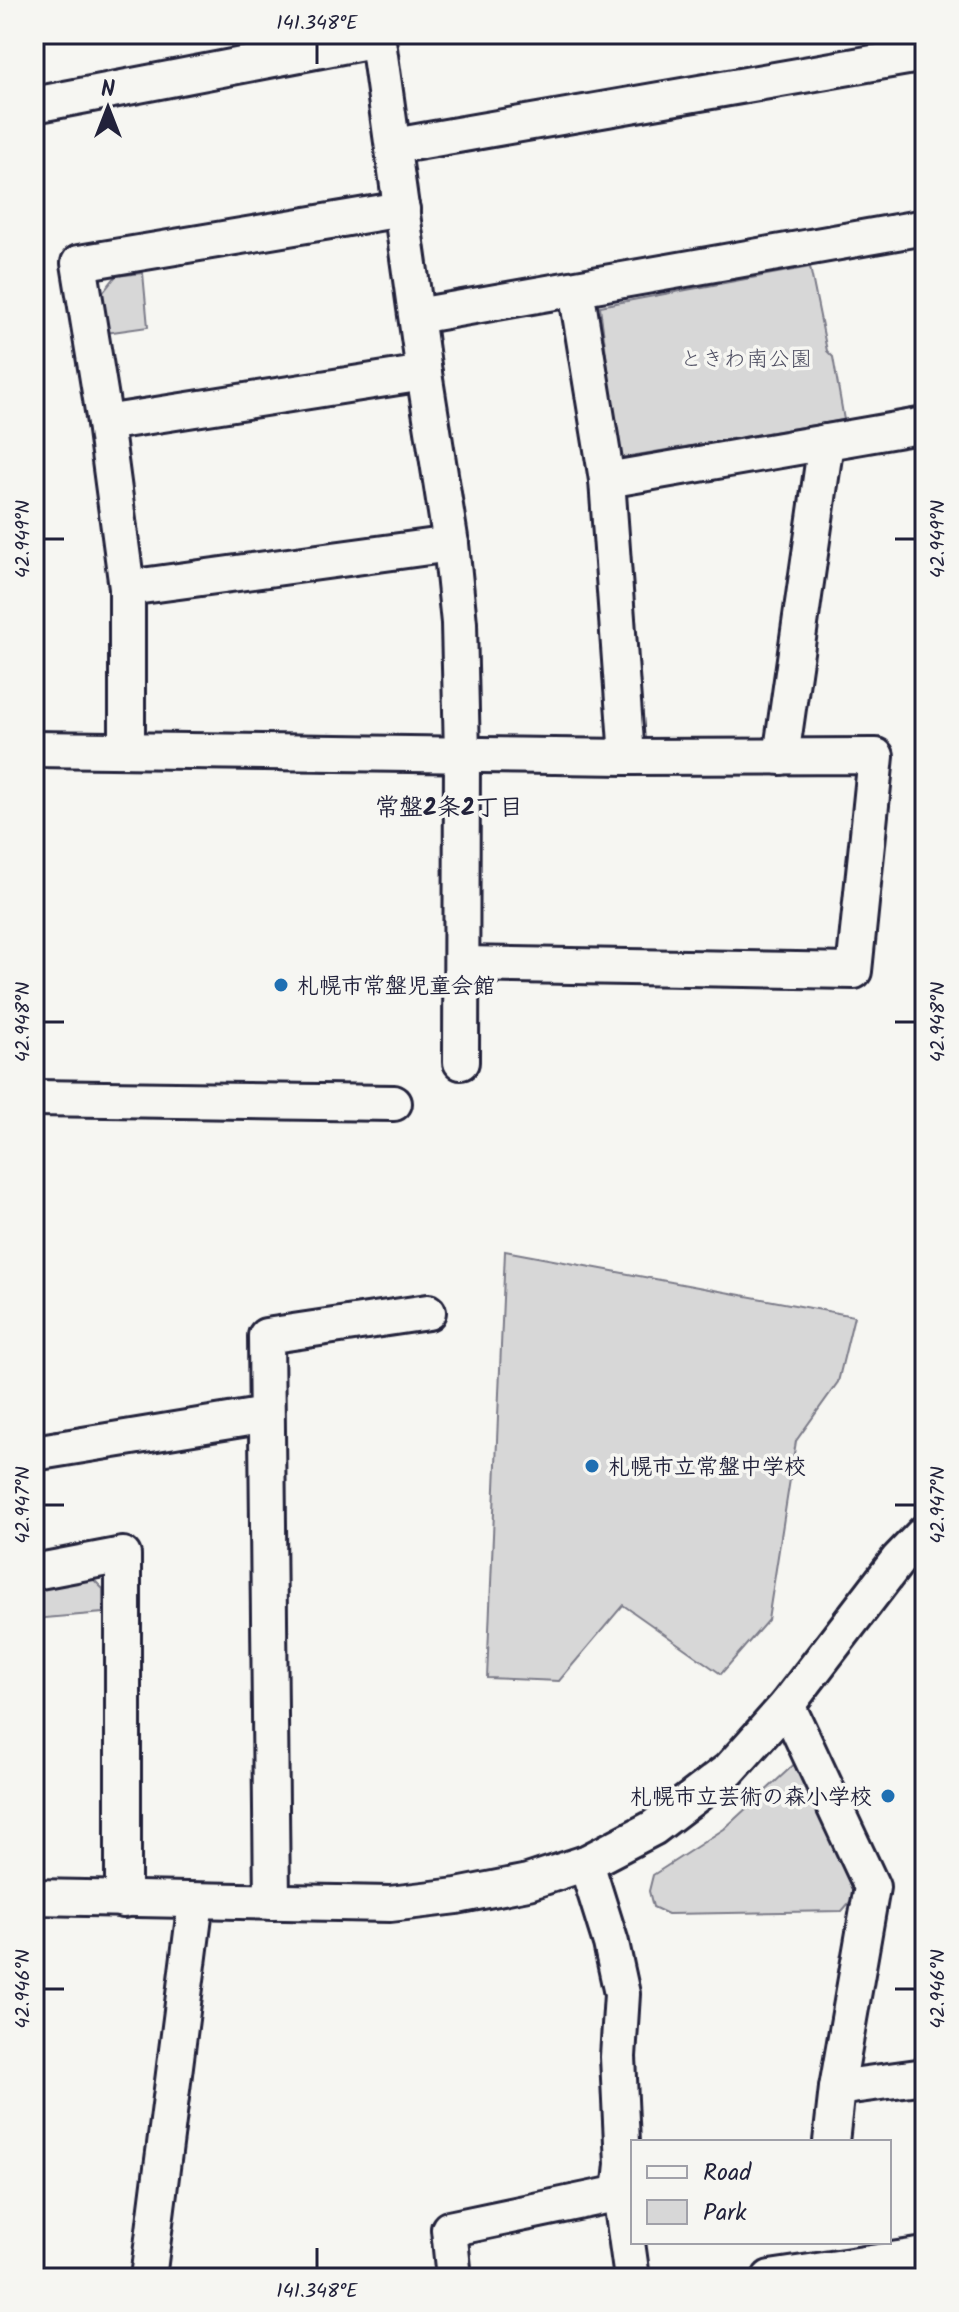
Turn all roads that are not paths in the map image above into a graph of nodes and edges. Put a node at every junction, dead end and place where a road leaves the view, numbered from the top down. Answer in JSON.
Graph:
{"nodes":[{"id":1,"x":378,"y":37,"type":"edge"},
{"id":2,"x":925,"y":54,"type":"edge"},
{"id":3,"x":34,"y":105,"type":"edge"},
{"id":4,"x":394,"y":146,"type":"junction"},
{"id":5,"x":402,"y":209,"type":"junction"},
{"id":6,"x":925,"y":227,"type":"edge"},
{"id":7,"x":576,"y":289,"type":"junction"},
{"id":8,"x":417,"y":316,"type":"junction"},
{"id":9,"x":424,"y":373,"type":"junction"},
{"id":10,"x":105,"y":423,"type":"junction"},
{"id":11,"x":925,"y":425,"type":"edge"},
{"id":12,"x":826,"y":442,"type":"junction"},
{"id":13,"x":607,"y":480,"type":"junction"},
{"id":14,"x":451,"y":544,"type":"junction"},
{"id":15,"x":127,"y":588,"type":"junction"},
{"id":16,"x":34,"y":749,"type":"edge"},
{"id":17,"x":127,"y":749,"type":"junction"},
{"id":18,"x":462,"y":755,"type":"junction"},
{"id":19,"x":627,"y":757,"type":"junction"},
{"id":20,"x":781,"y":757,"type":"junction"},
{"id":21,"x":462,"y":964,"type":"junction"},
{"id":22,"x":461,"y":1062,"type":"dead end"},
{"id":23,"x":34,"y":1098,"type":"edge"},
{"id":24,"x":394,"y":1103,"type":"dead end"},
{"id":25,"x":428,"y":1312,"type":"dead end"},
{"id":26,"x":266,"y":1415,"type":"junction"},
{"id":27,"x":34,"y":1453,"type":"edge"},
{"id":28,"x":925,"y":1532,"type":"edge"},
{"id":29,"x":34,"y":1572,"type":"edge"},
{"id":30,"x":787,"y":1705,"type":"junction"},
{"id":31,"x":586,"y":1863,"type":"junction"},
{"id":32,"x":34,"y":1897,"type":"edge"},
{"id":33,"x":123,"y":1900,"type":"junction"},
{"id":34,"x":196,"y":1901,"type":"junction"},
{"id":35,"x":272,"y":1902,"type":"junction"},
{"id":36,"x":925,"y":2076,"type":"edge"},
{"id":37,"x":837,"y":2088,"type":"junction"},
{"id":38,"x":831,"y":2140,"type":"edge"},
{"id":39,"x":620,"y":2193,"type":"junction"},
{"id":40,"x":925,"y":2255,"type":"edge"},
{"id":41,"x":819,"y":2263,"type":"edge"},
{"id":42,"x":148,"y":2278,"type":"edge"},
{"id":43,"x":454,"y":2278,"type":"edge"},
{"id":44,"x":632,"y":2278,"type":"edge"},
{"id":45,"x":770,"y":2278,"type":"edge"}],
"edges":[{"from":1,"to":3,"type":"street"},
{"from":1,"to":4,"type":"street"},
{"from":2,"to":4,"type":"street"},
{"from":4,"to":5,"type":"street"},
{"from":5,"to":8,"type":"street"},
{"from":5,"to":10,"type":"street"},
{"from":6,"to":7,"type":"street"},
{"from":7,"to":8,"type":"street"},
{"from":7,"to":13,"type":"street"},
{"from":8,"to":9,"type":"street"},
{"from":9,"to":10,"type":"street"},
{"from":9,"to":14,"type":"street"},
{"from":10,"to":15,"type":"street"},
{"from":11,"to":12,"type":"street"},
{"from":12,"to":13,"type":"street"},
{"from":12,"to":20,"type":"street"},
{"from":13,"to":19,"type":"street"},
{"from":14,"to":15,"type":"street"},
{"from":14,"to":18,"type":"street"},
{"from":15,"to":17,"type":"street"},
{"from":16,"to":17,"type":"street"},
{"from":17,"to":18,"type":"street"},
{"from":18,"to":19,"type":"street"},
{"from":18,"to":21,"type":"street"},
{"from":19,"to":20,"type":"street"},
{"from":20,"to":21,"type":"street"},
{"from":21,"to":22,"type":"street"},
{"from":23,"to":24,"type":"street"},
{"from":25,"to":26,"type":"street"},
{"from":26,"to":27,"type":"street"},
{"from":26,"to":35,"type":"street"},
{"from":28,"to":30,"type":"street"},
{"from":29,"to":33,"type":"street"},
{"from":30,"to":31,"type":"street"},
{"from":30,"to":37,"type":"street"},
{"from":31,"to":35,"type":"street"},
{"from":31,"to":39,"type":"street"},
{"from":32,"to":33,"type":"street"},
{"from":33,"to":34,"type":"street"},
{"from":34,"to":35,"type":"street"},
{"from":34,"to":42,"type":"street"},
{"from":36,"to":37,"type":"street"},
{"from":37,"to":38,"type":"street"},
{"from":39,"to":43,"type":"street"},
{"from":39,"to":44,"type":"street"},
{"from":40,"to":41,"type":"street"},
{"from":41,"to":45,"type":"street"}]}
